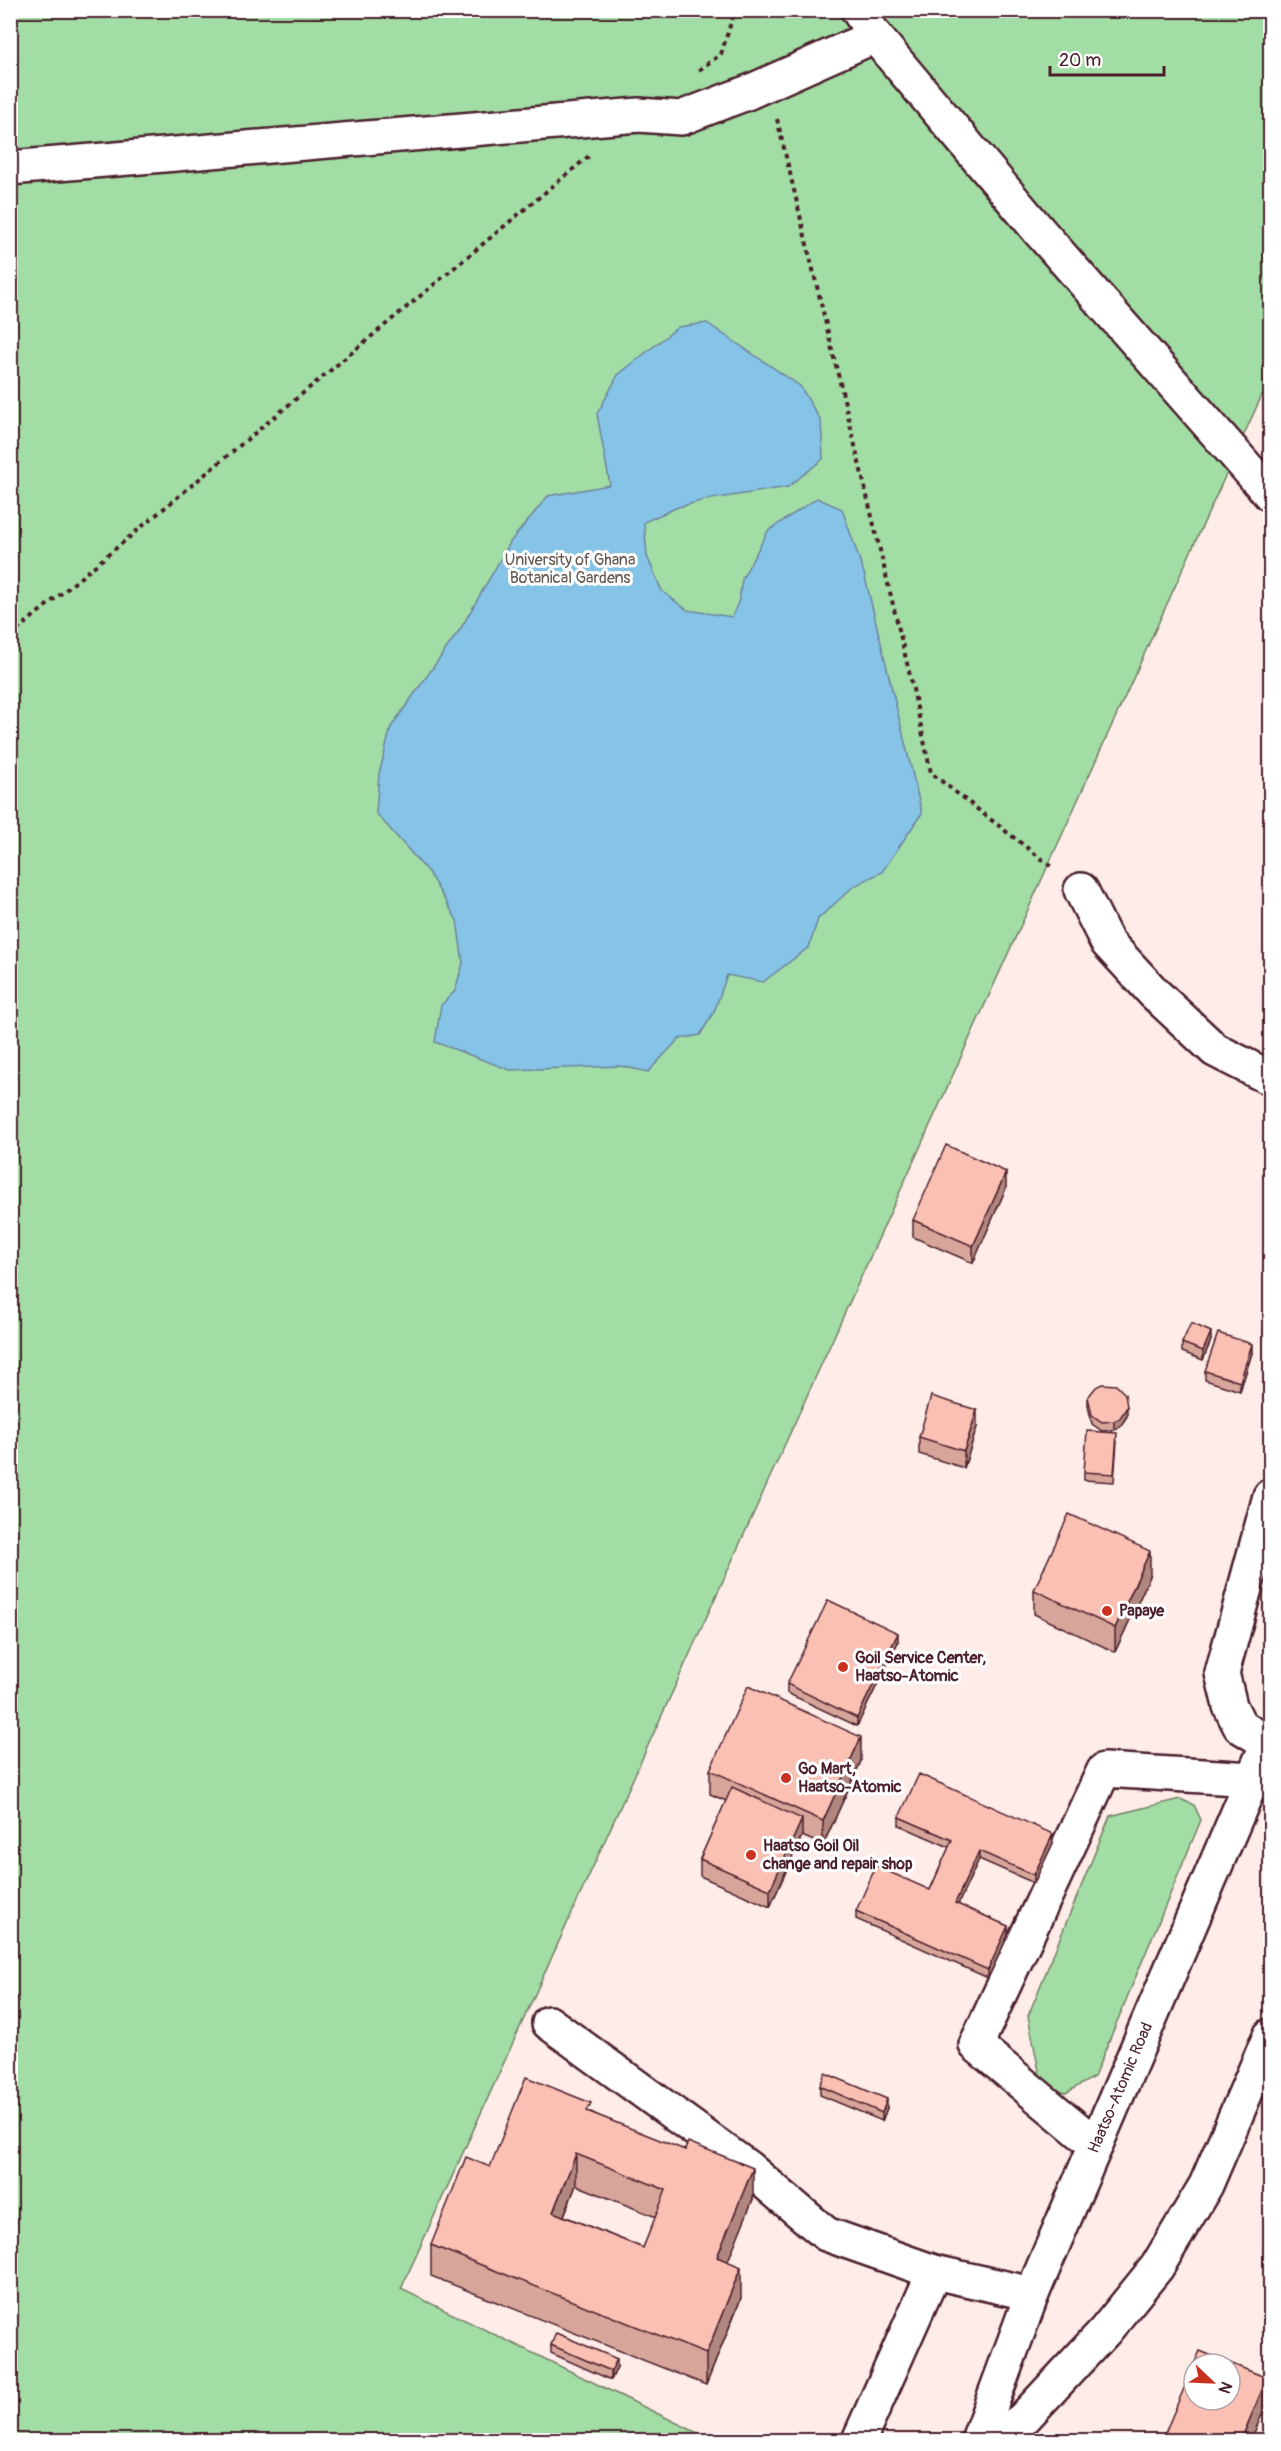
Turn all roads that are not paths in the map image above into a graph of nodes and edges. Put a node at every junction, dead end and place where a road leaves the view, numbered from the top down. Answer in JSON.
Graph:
{"nodes":[{"id":1,"x":867,"y":23,"type":"edge"},
{"id":2,"x":10,"y":168,"type":"edge"},
{"id":3,"x":1270,"y":495,"type":"edge"},
{"id":4,"x":1081,"y":890,"type":"road end"},
{"id":5,"x":1270,"y":1078,"type":"edge"},
{"id":6,"x":1270,"y":1496,"type":"edge"},
{"id":7,"x":1270,"y":1741,"type":"edge"},
{"id":8,"x":1253,"y":1779,"type":"junction"},
{"id":9,"x":549,"y":2023,"type":"dead end"},
{"id":10,"x":1270,"y":2036,"type":"edge"},
{"id":11,"x":1096,"y":2145,"type":"junction"},
{"id":12,"x":934,"y":2272,"type":"junction"},
{"id":13,"x":1032,"y":2294,"type":"junction"},
{"id":14,"x":859,"y":2440,"type":"edge"},
{"id":15,"x":978,"y":2440,"type":"edge"},
{"id":16,"x":994,"y":2440,"type":"edge"}],
"edges":[{"from":1,"to":2,"type":"street"},
{"from":1,"to":3,"type":"street"},
{"from":4,"to":5,"type":"street"},
{"from":6,"to":7,"type":"street"},
{"from":7,"to":8,"type":"street","name":"Haatso-Atomic Road"},
{"from":8,"to":11,"type":"street","name":"Haatso-Atomic Road"},
{"from":8,"to":11,"type":"street"},
{"from":9,"to":12,"type":"street"},
{"from":10,"to":16,"type":"street"},
{"from":11,"to":13,"type":"street","name":"Haatso-Atomic Road"},
{"from":12,"to":13,"type":"street"},
{"from":12,"to":14,"type":"street"},
{"from":13,"to":15,"type":"street","name":"Haatso-Atomic Road"}]}
